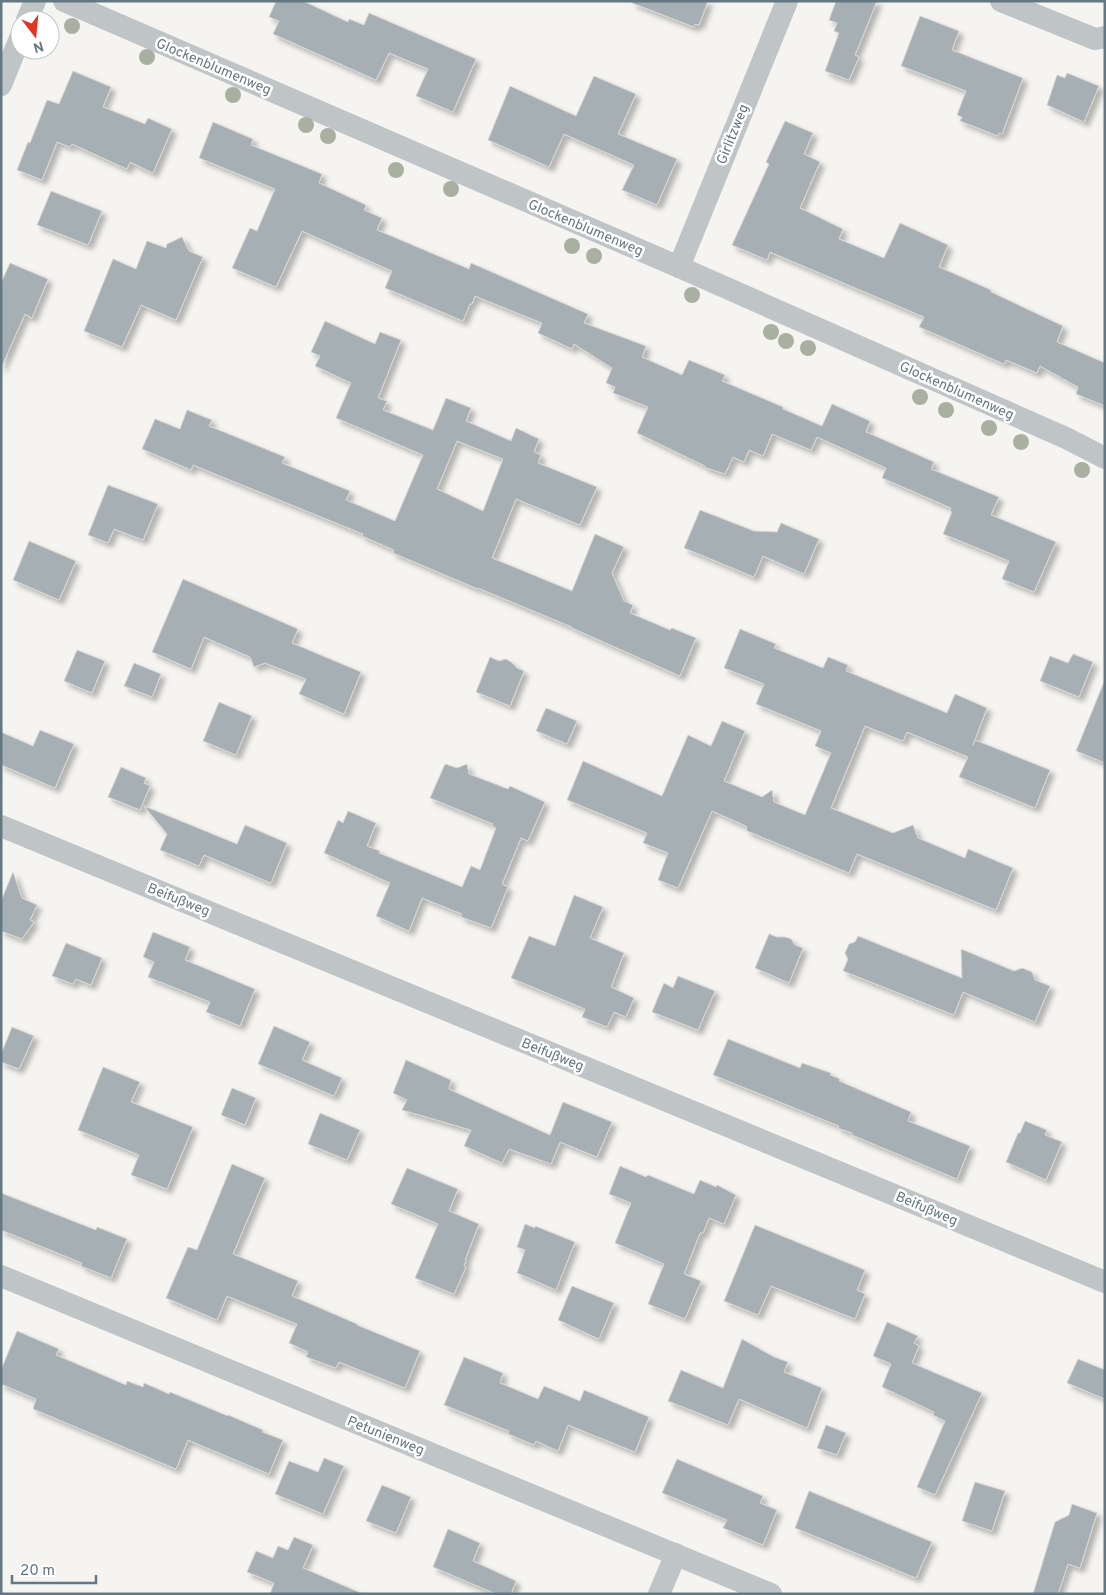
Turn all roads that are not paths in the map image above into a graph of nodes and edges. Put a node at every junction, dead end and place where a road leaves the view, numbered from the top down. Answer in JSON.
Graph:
{"nodes":[{"id":1,"x":64,"y":1,"type":"edge"},
{"id":2,"x":787,"y":1,"type":"edge"},
{"id":3,"x":1001,"y":1,"type":"edge"},
{"id":4,"x":1105,"y":37,"type":"edge"},
{"id":5,"x":11,"y":60,"type":"edge"},
{"id":6,"x":1,"y":85,"type":"edge"},
{"id":7,"x":679,"y":267,"type":"junction"},
{"id":8,"x":1105,"y":458,"type":"edge"},
{"id":9,"x":1,"y":826,"type":"edge"},
{"id":10,"x":1,"y":1276,"type":"edge"},
{"id":11,"x":1105,"y":1282,"type":"edge"},
{"id":12,"x":676,"y":1554,"type":"junction"},
{"id":13,"x":659,"y":1594,"type":"edge"},
{"id":14,"x":771,"y":1594,"type":"edge"}],
"edges":[{"from":1,"to":7,"type":"street","name":"Glockenblumenweg"},
{"from":2,"to":7,"type":"street","name":"Girlitzweg"},
{"from":3,"to":4,"type":"street"},
{"from":5,"to":6,"type":"street"},
{"from":7,"to":8,"type":"street","name":"Glockenblumenweg"},
{"from":9,"to":11,"type":"street","name":"Beifußweg"},
{"from":10,"to":12,"type":"street","name":"Petunienweg"},
{"from":12,"to":13,"type":"street"},
{"from":12,"to":14,"type":"street","name":"Petunienweg"}]}
